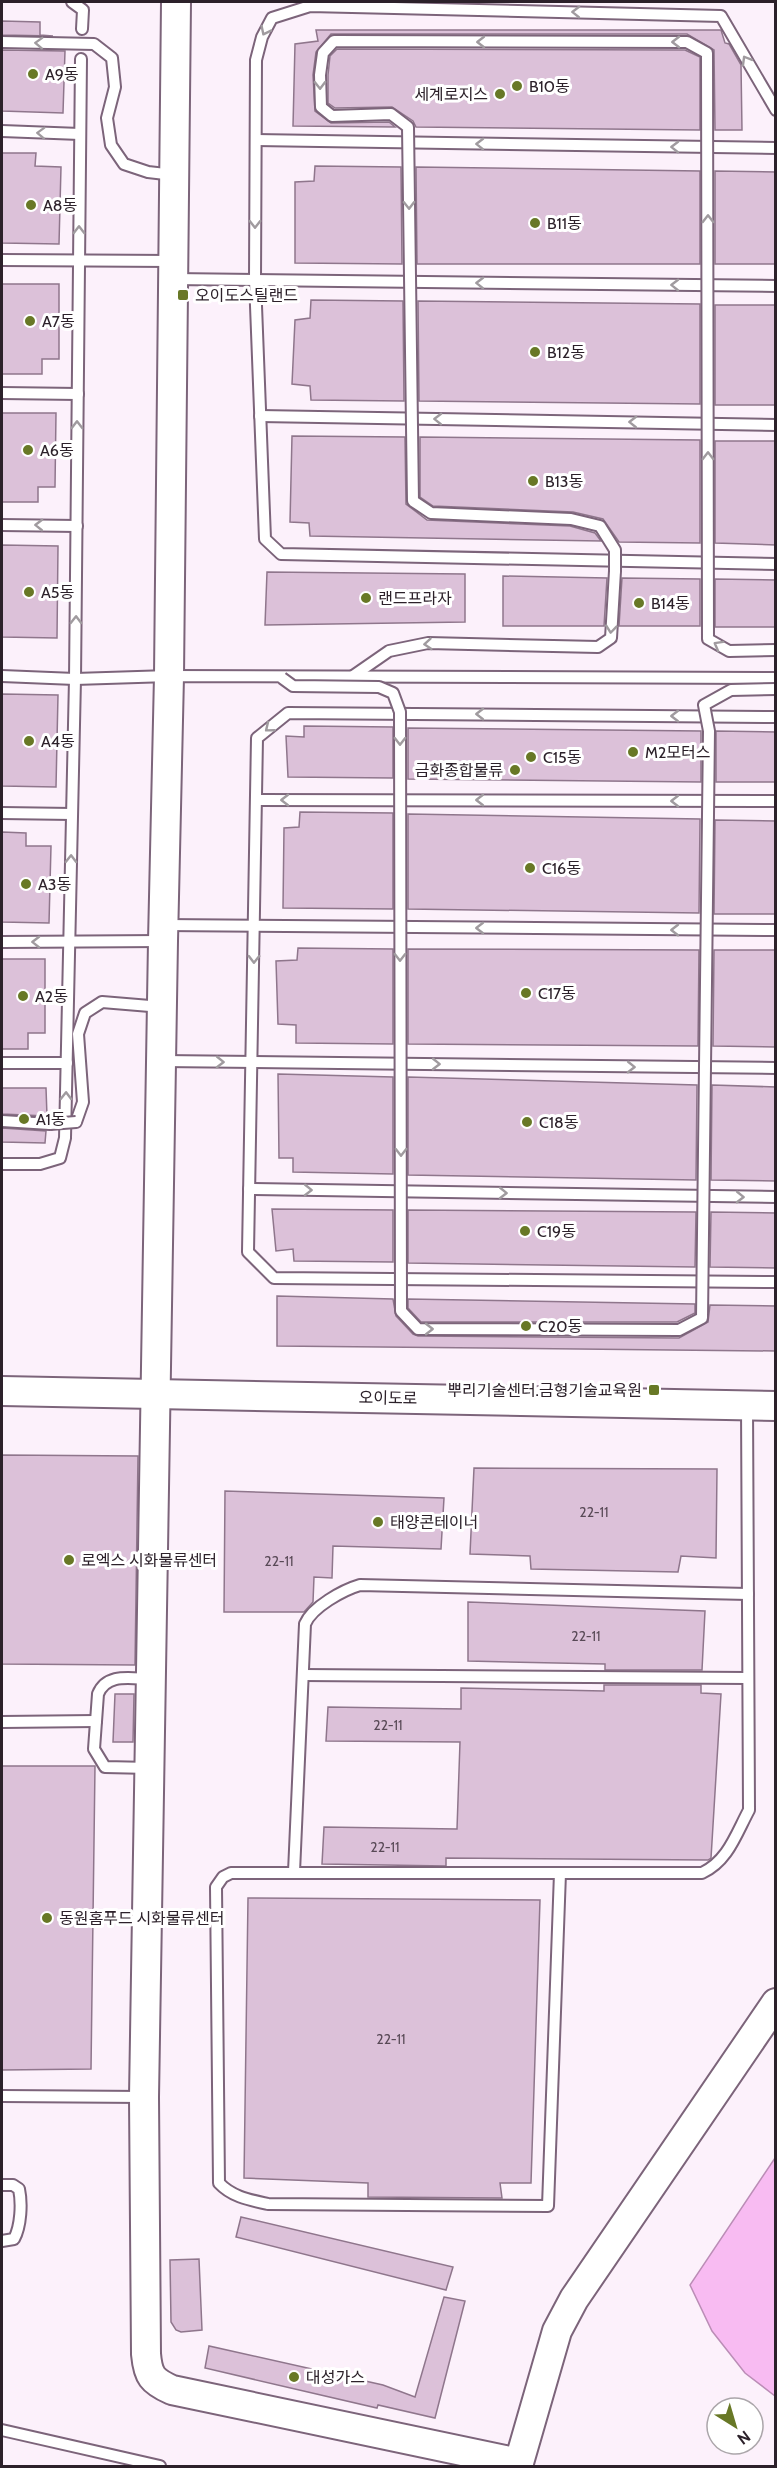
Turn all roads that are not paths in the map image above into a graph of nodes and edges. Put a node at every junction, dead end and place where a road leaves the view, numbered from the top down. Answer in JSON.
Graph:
{"nodes":[{"id":1,"x":72,"y":2,"type":"edge"},
{"id":2,"x":176,"y":2,"type":"edge"},
{"id":3,"x":82,"y":29,"type":"dead end"},
{"id":4,"x":2,"y":42,"type":"edge"},
{"id":5,"x":80,"y":64,"type":"dead end"},
{"id":6,"x":776,"y":110,"type":"edge"},
{"id":7,"x":2,"y":131,"type":"edge"},
{"id":8,"x":80,"y":134,"type":"junction"},
{"id":9,"x":255,"y":141,"type":"junction"},
{"id":10,"x":776,"y":148,"type":"edge"},
{"id":11,"x":174,"y":175,"type":"junction"},
{"id":12,"x":2,"y":260,"type":"edge"},
{"id":13,"x":79,"y":261,"type":"junction"},
{"id":14,"x":173,"y":270,"type":"junction"},
{"id":15,"x":255,"y":280,"type":"junction"},
{"id":16,"x":776,"y":286,"type":"edge"},
{"id":17,"x":2,"y":393,"type":"edge"},
{"id":18,"x":78,"y":394,"type":"junction"},
{"id":19,"x":260,"y":416,"type":"junction"},
{"id":20,"x":776,"y":425,"type":"edge"},
{"id":21,"x":2,"y":525,"type":"edge"},
{"id":22,"x":77,"y":526,"type":"junction"},
{"id":23,"x":776,"y":564,"type":"edge"},
{"id":24,"x":776,"y":650,"type":"edge"},
{"id":25,"x":2,"y":676,"type":"edge"},
{"id":26,"x":170,"y":676,"type":"junction"},
{"id":27,"x":282,"y":678,"type":"junction"},
{"id":28,"x":350,"y":678,"type":"junction"},
{"id":29,"x":776,"y":678,"type":"edge"},
{"id":30,"x":75,"y":679,"type":"junction"},
{"id":31,"x":776,"y":689,"type":"edge"},
{"id":32,"x":776,"y":717,"type":"edge"},
{"id":33,"x":256,"y":800,"type":"junction"},
{"id":34,"x":776,"y":801,"type":"edge"},
{"id":35,"x":2,"y":813,"type":"edge"},
{"id":36,"x":72,"y":814,"type":"junction"},
{"id":37,"x":255,"y":926,"type":"junction"},
{"id":38,"x":776,"y":930,"type":"edge"},
{"id":39,"x":163,"y":933,"type":"junction"},
{"id":40,"x":2,"y":942,"type":"edge"},
{"id":41,"x":70,"y":943,"type":"junction"},
{"id":42,"x":162,"y":1008,"type":"junction"},
{"id":43,"x":161,"y":1061,"type":"junction"},
{"id":44,"x":252,"y":1062,"type":"junction"},
{"id":45,"x":2,"y":1063,"type":"edge"},
{"id":46,"x":67,"y":1063,"type":"junction"},
{"id":47,"x":776,"y":1068,"type":"edge"},
{"id":48,"x":2,"y":1121,"type":"edge"},
{"id":49,"x":2,"y":1164,"type":"edge"},
{"id":50,"x":249,"y":1189,"type":"junction"},
{"id":51,"x":776,"y":1197,"type":"edge"},
{"id":52,"x":776,"y":1282,"type":"edge"},
{"id":53,"x":2,"y":1391,"type":"edge"},
{"id":54,"x":157,"y":1394,"type":"junction"},
{"id":55,"x":747,"y":1405,"type":"junction"},
{"id":56,"x":776,"y":1406,"type":"edge"},
{"id":57,"x":748,"y":1594,"type":"junction"},
{"id":58,"x":303,"y":1675,"type":"junction"},
{"id":59,"x":748,"y":1678,"type":"junction"},
{"id":60,"x":152,"y":1679,"type":"junction"},
{"id":61,"x":96,"y":1721,"type":"junction"},
{"id":62,"x":2,"y":1722,"type":"edge"},
{"id":63,"x":150,"y":1768,"type":"junction"},
{"id":64,"x":294,"y":1872,"type":"junction"},
{"id":65,"x":560,"y":1873,"type":"junction"},
{"id":66,"x":776,"y":2003,"type":"edge"},
{"id":67,"x":2,"y":2097,"type":"edge"},
{"id":68,"x":144,"y":2097,"type":"junction"},
{"id":69,"x":2,"y":2185,"type":"edge"},
{"id":70,"x":2,"y":2241,"type":"edge"},
{"id":71,"x":2,"y":2430,"type":"edge"},
{"id":72,"x":518,"y":2465,"type":"edge"},
{"id":73,"x":160,"y":2466,"type":"edge"}],
"edges":[{"from":1,"to":3,"type":"lane"},
{"from":2,"to":11,"type":"street"},
{"from":11,"to":4,"type":"lane","one_way":true},
{"from":5,"to":8,"type":"lane"},
{"from":6,"to":9,"type":"lane","one_way":true},
{"from":8,"to":7,"type":"lane","one_way":true},
{"from":13,"to":8,"type":"lane","one_way":true},
{"from":10,"to":9,"type":"lane","one_way":true},
{"from":9,"to":15,"type":"lane","one_way":true},
{"from":11,"to":14,"type":"street"},
{"from":12,"to":13,"type":"lane"},
{"from":13,"to":14,"type":"lane"},
{"from":13,"to":18,"type":"lane"},
{"from":14,"to":15,"type":"lane"},
{"from":14,"to":26,"type":"street"},
{"from":16,"to":15,"type":"lane","one_way":true},
{"from":15,"to":19,"type":"lane"},
{"from":17,"to":18,"type":"lane"},
{"from":22,"to":18,"type":"lane","one_way":true},
{"from":20,"to":19,"type":"lane","one_way":true},
{"from":19,"to":23,"type":"lane"},
{"from":22,"to":21,"type":"lane","one_way":true},
{"from":30,"to":22,"type":"lane","one_way":true},
{"from":24,"to":28,"type":"lane","one_way":true,"bridge":true},
{"from":25,"to":30,"type":"lane"},
{"from":26,"to":27,"type":"lane"},
{"from":26,"to":30,"type":"lane"},
{"from":26,"to":39,"type":"street"},
{"from":27,"to":28,"type":"lane"},
{"from":27,"to":31,"type":"lane","one_way":true,"bridge":true},
{"from":28,"to":29,"type":"lane"},
{"from":30,"to":36,"type":"lane"},
{"from":32,"to":33,"type":"lane","one_way":true},
{"from":34,"to":33,"type":"lane","one_way":true},
{"from":33,"to":37,"type":"lane"},
{"from":35,"to":36,"type":"lane"},
{"from":41,"to":36,"type":"lane","one_way":true},
{"from":38,"to":37,"type":"lane","one_way":true},
{"from":37,"to":39,"type":"lane"},
{"from":37,"to":44,"type":"lane","one_way":true},
{"from":39,"to":41,"type":"lane"},
{"from":39,"to":42,"type":"street"},
{"from":41,"to":40,"type":"lane","one_way":true},
{"from":41,"to":46,"type":"lane"},
{"from":42,"to":43,"type":"street"},
{"from":42,"to":48,"type":"lane","bridge":true},
{"from":43,"to":44,"type":"lane","one_way":true},
{"from":43,"to":54,"type":"street"},
{"from":44,"to":47,"type":"lane","one_way":true},
{"from":44,"to":50,"type":"lane"},
{"from":45,"to":46,"type":"lane"},
{"from":49,"to":46,"type":"lane","one_way":true},
{"from":50,"to":51,"type":"lane","one_way":true},
{"from":50,"to":52,"type":"lane"},
{"from":53,"to":54,"type":"street","name":"오이도로"},
{"from":54,"to":55,"type":"street","name":"오이도로"},
{"from":54,"to":60,"type":"street"},
{"from":55,"to":56,"type":"street","name":"오이도로"},
{"from":55,"to":57,"type":"lane"},
{"from":57,"to":58,"type":"lane"},
{"from":57,"to":59,"type":"lane"},
{"from":58,"to":59,"type":"lane"},
{"from":58,"to":64,"type":"lane"},
{"from":59,"to":65,"type":"lane"},
{"from":60,"to":61,"type":"lane"},
{"from":60,"to":63,"type":"street"},
{"from":61,"to":62,"type":"lane"},
{"from":61,"to":63,"type":"lane"},
{"from":63,"to":68,"type":"street"},
{"from":64,"to":65,"type":"lane"},
{"from":64,"to":65,"type":"lane"},
{"from":66,"to":72,"type":"street"},
{"from":67,"to":68,"type":"lane"},
{"from":68,"to":72,"type":"street"},
{"from":69,"to":70,"type":"lane"},
{"from":71,"to":73,"type":"lane"}]}
